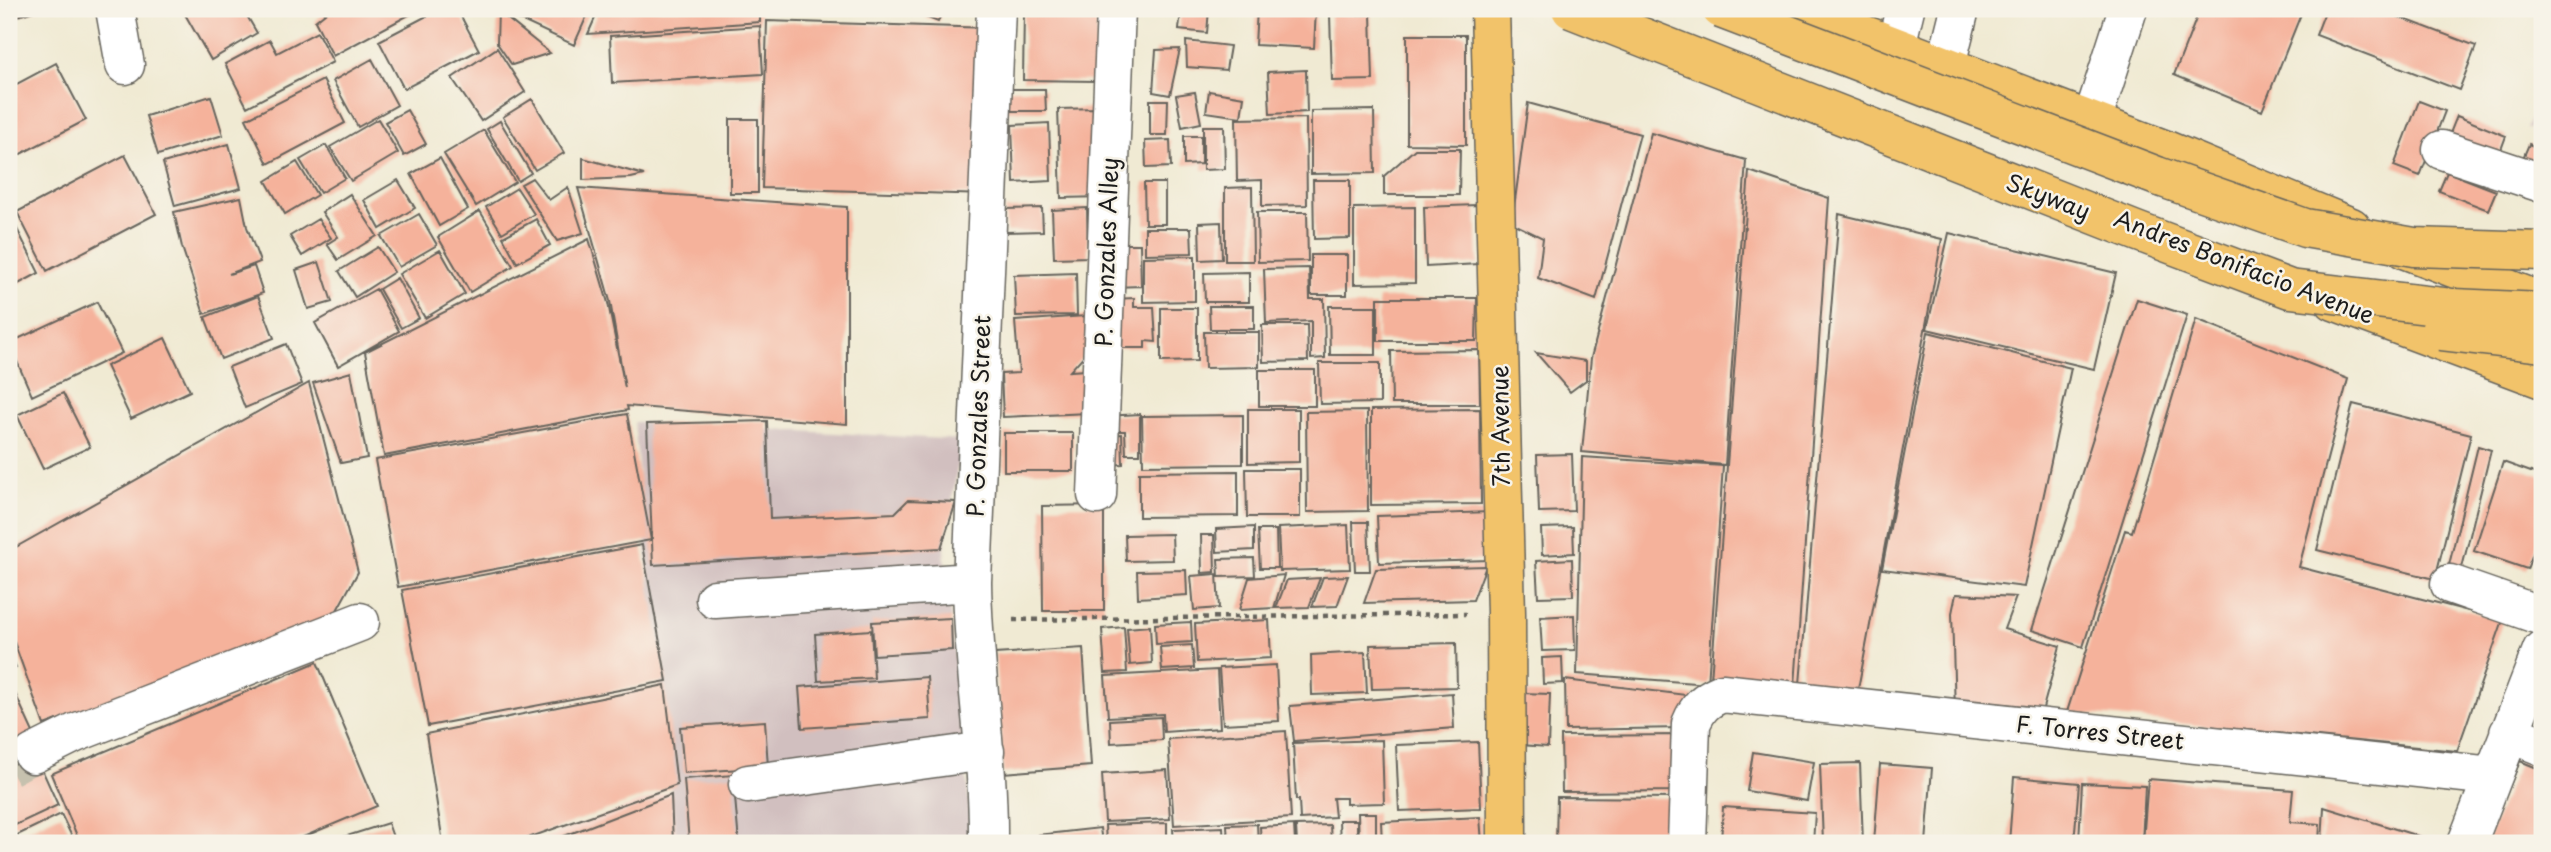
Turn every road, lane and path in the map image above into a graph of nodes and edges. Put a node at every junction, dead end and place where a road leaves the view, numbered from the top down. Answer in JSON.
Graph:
{"nodes":[{"id":1,"x":114,"y":9,"type":"edge"},
{"id":2,"x":996,"y":9,"type":"edge"},
{"id":3,"x":1116,"y":9,"type":"edge"},
{"id":4,"x":1490,"y":9,"type":"edge"},
{"id":5,"x":1552,"y":9,"type":"edge"},
{"id":6,"x":1571,"y":9,"type":"edge"},
{"id":7,"x":1721,"y":9,"type":"edge"},
{"id":8,"x":1797,"y":9,"type":"edge"},
{"id":9,"x":1905,"y":9,"type":"edge"},
{"id":10,"x":1960,"y":9,"type":"edge"},
{"id":11,"x":2128,"y":9,"type":"edge"},
{"id":12,"x":1896,"y":46,"type":"junction"},
{"id":13,"x":125,"y":65,"type":"dead end"},
{"id":14,"x":1946,"y":65,"type":"junction"},
{"id":15,"x":2092,"y":121,"type":"junction"},
{"id":16,"x":2442,"y":150,"type":"dead end"},
{"id":17,"x":2542,"y":183,"type":"edge"},
{"id":18,"x":2542,"y":251,"type":"edge"},
{"id":19,"x":2290,"y":289,"type":"junction"},
{"id":20,"x":2542,"y":302,"type":"edge"},
{"id":21,"x":2542,"y":312,"type":"edge"},
{"id":22,"x":2542,"y":343,"type":"edge"},
{"id":23,"x":2542,"y":379,"type":"edge"},
{"id":24,"x":1097,"y":495,"type":"dead end"},
{"id":25,"x":972,"y":582,"type":"junction"},
{"id":26,"x":2451,"y":584,"type":"dead end"},
{"id":27,"x":715,"y":599,"type":"dead end"},
{"id":28,"x":1506,"y":613,"type":"junction"},
{"id":29,"x":2542,"y":616,"type":"edge"},
{"id":30,"x":972,"y":620,"type":"junction"},
{"id":31,"x":360,"y":622,"type":"dead end"},
{"id":32,"x":2542,"y":650,"type":"edge"},
{"id":33,"x":2526,"y":739,"type":"edge"},
{"id":34,"x":985,"y":751,"type":"junction"},
{"id":35,"x":33,"y":754,"type":"tunnel mouth"},
{"id":36,"x":2492,"y":776,"type":"junction"},
{"id":37,"x":748,"y":784,"type":"dead end"},
{"id":38,"x":988,"y":833,"type":"edge"},
{"id":39,"x":1507,"y":843,"type":"edge"},
{"id":40,"x":1687,"y":843,"type":"edge"},
{"id":41,"x":2466,"y":843,"type":"edge"}],
"edges":[{"from":1,"to":13,"type":"street"},
{"from":2,"to":25,"type":"street","name":"P. Gonzales Street"},
{"from":3,"to":24,"type":"street","name":"P. Gonzales Alley"},
{"from":4,"to":28,"type":"main road","name":"7th Avenue"},
{"from":5,"to":23,"type":"main road","name":"Andres Bonifacio Avenue"},
{"from":6,"to":19,"type":"main road","name":"Skyway","bridge":true},
{"from":7,"to":18,"type":"main road","bridge":true},
{"from":8,"to":12,"type":"main road"},
{"from":9,"to":12,"type":"street"},
{"from":10,"to":14,"type":"street"},
{"from":11,"to":15,"type":"street"},
{"from":12,"to":14,"type":"main road"},
{"from":14,"to":15,"type":"main road"},
{"from":15,"to":20,"type":"main road"},
{"from":16,"to":17,"type":"street"},
{"from":19,"to":21,"type":"main road","name":"Skyway","bridge":true},
{"from":19,"to":22,"type":"main road","bridge":true},
{"from":25,"to":27,"type":"street"},
{"from":25,"to":30,"type":"street","name":"P. Gonzales Street"},
{"from":26,"to":29,"type":"street"},
{"from":28,"to":30,"type":"path"},
{"from":28,"to":39,"type":"main road","name":"7th Avenue"},
{"from":30,"to":34,"type":"street","name":"P. Gonzales Street"},
{"from":31,"to":35,"type":"street"},
{"from":32,"to":33,"type":"street"},
{"from":33,"to":36,"type":"street"},
{"from":34,"to":37,"type":"street"},
{"from":34,"to":38,"type":"street","name":"P. Gonzales Street"},
{"from":36,"to":40,"type":"street","name":"F. Torres Street"},
{"from":36,"to":41,"type":"street"}]}
